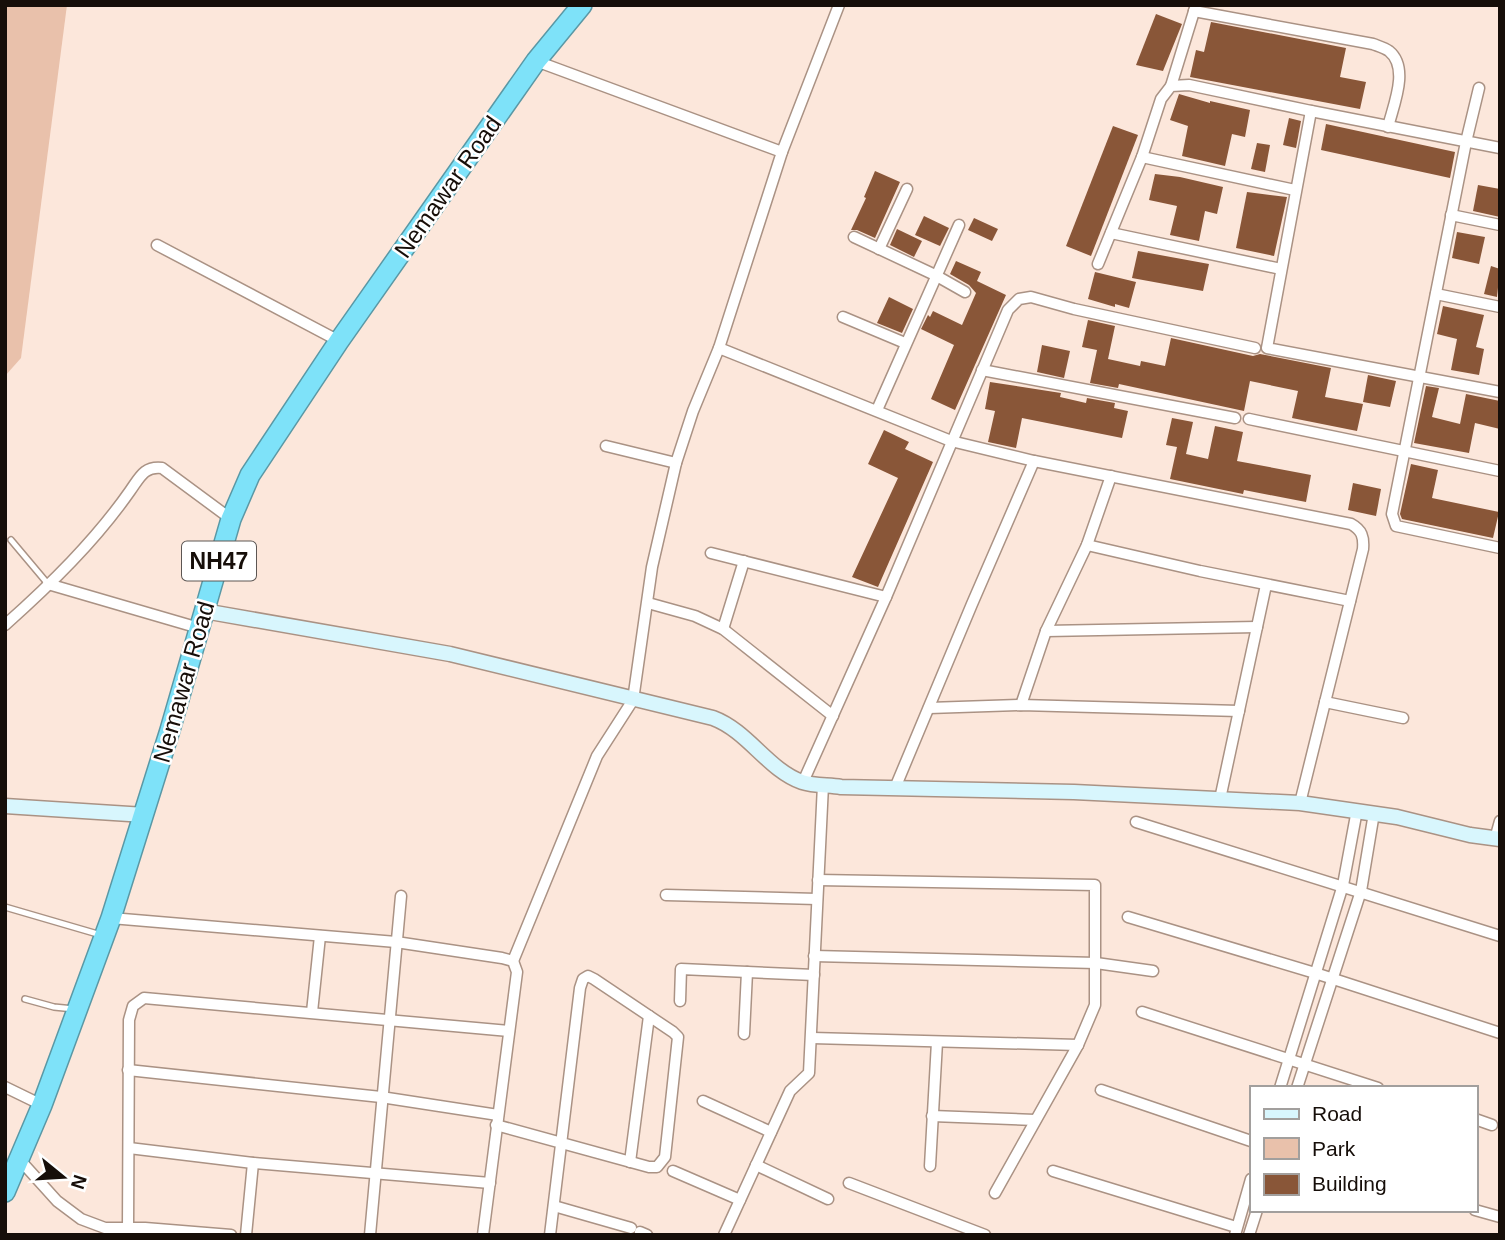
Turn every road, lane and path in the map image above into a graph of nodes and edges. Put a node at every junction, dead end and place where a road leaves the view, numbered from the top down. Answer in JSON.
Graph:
{"nodes":[{"id":1,"x":582,"y":5,"type":"edge"},
{"id":2,"x":839,"y":5,"type":"edge"},
{"id":3,"x":1195,"y":8,"type":"edge"},
{"id":4,"x":536,"y":61,"type":"junction"},
{"id":5,"x":1171,"y":86,"type":"junction"},
{"id":6,"x":1479,"y":88,"type":"dead end"},
{"id":7,"x":1311,"y":111,"type":"junction"},
{"id":8,"x":1388,"y":127,"type":"junction"},
{"id":9,"x":1465,"y":142,"type":"junction"},
{"id":10,"x":1500,"y":148,"type":"edge"},
{"id":11,"x":782,"y":152,"type":"junction"},
{"id":12,"x":1142,"y":157,"type":"junction"},
{"id":13,"x":907,"y":189,"type":"dead end"},
{"id":14,"x":1295,"y":190,"type":"junction"},
{"id":15,"x":1451,"y":215,"type":"junction"},
{"id":16,"x":959,"y":225,"type":"dead end"},
{"id":17,"x":1500,"y":225,"type":"edge"},
{"id":18,"x":1111,"y":233,"type":"junction"},
{"id":19,"x":854,"y":237,"type":"dead end"},
{"id":20,"x":157,"y":245,"type":"dead end"},
{"id":21,"x":879,"y":249,"type":"junction"},
{"id":22,"x":1098,"y":264,"type":"dead end"},
{"id":23,"x":1281,"y":269,"type":"junction"},
{"id":24,"x":935,"y":275,"type":"junction"},
{"id":25,"x":965,"y":292,"type":"dead end"},
{"id":26,"x":1436,"y":294,"type":"junction"},
{"id":27,"x":1500,"y":306,"type":"edge"},
{"id":28,"x":843,"y":317,"type":"dead end"},
{"id":29,"x":339,"y":341,"type":"junction"},
{"id":30,"x":905,"y":343,"type":"junction"},
{"id":31,"x":719,"y":348,"type":"junction"},
{"id":32,"x":1255,"y":348,"type":"dead end"},
{"id":33,"x":982,"y":370,"type":"junction"},
{"id":34,"x":1420,"y":377,"type":"junction"},
{"id":35,"x":1500,"y":392,"type":"edge"},
{"id":36,"x":877,"y":410,"type":"junction"},
{"id":37,"x":1235,"y":418,"type":"dead end"},
{"id":38,"x":1248,"y":419,"type":"dead end"},
{"id":39,"x":951,"y":441,"type":"junction"},
{"id":40,"x":606,"y":446,"type":"dead end"},
{"id":41,"x":1405,"y":453,"type":"junction"},
{"id":42,"x":1034,"y":461,"type":"junction"},
{"id":43,"x":676,"y":463,"type":"junction"},
{"id":44,"x":1500,"y":471,"type":"edge"},
{"id":45,"x":1111,"y":476,"type":"junction"},
{"id":46,"x":231,"y":519,"type":"junction"},
{"id":47,"x":11,"y":540,"type":"dead end"},
{"id":48,"x":1087,"y":545,"type":"junction"},
{"id":49,"x":1500,"y":548,"type":"edge"},
{"id":50,"x":711,"y":553,"type":"dead end"},
{"id":51,"x":744,"y":561,"type":"junction"},
{"id":52,"x":48,"y":584,"type":"junction"},
{"id":53,"x":1266,"y":585,"type":"junction"},
{"id":54,"x":886,"y":597,"type":"junction"},
{"id":55,"x":1350,"y":601,"type":"junction"},
{"id":56,"x":648,"y":603,"type":"junction"},
{"id":57,"x":202,"y":620,"type":"junction"},
{"id":58,"x":5,"y":625,"type":"edge"},
{"id":59,"x":1256,"y":628,"type":"junction"},
{"id":60,"x":723,"y":629,"type":"junction"},
{"id":61,"x":1046,"y":631,"type":"junction"},
{"id":62,"x":632,"y":700,"type":"junction"},
{"id":63,"x":1325,"y":702,"type":"junction"},
{"id":64,"x":1021,"y":705,"type":"junction"},
{"id":65,"x":929,"y":708,"type":"junction"},
{"id":66,"x":1239,"y":710,"type":"junction"},
{"id":67,"x":833,"y":716,"type":"junction"},
{"id":68,"x":1403,"y":718,"type":"dead end"},
{"id":69,"x":803,"y":782,"type":"junction"},
{"id":70,"x":823,"y":785,"type":"junction"},
{"id":71,"x":895,"y":788,"type":"junction"},
{"id":72,"x":1220,"y":799,"type":"junction"},
{"id":73,"x":1300,"y":803,"type":"junction"},
{"id":74,"x":5,"y":806,"type":"edge"},
{"id":75,"x":1357,"y":810,"type":"junction"},
{"id":76,"x":1374,"y":813,"type":"junction"},
{"id":77,"x":145,"y":815,"type":"junction"},
{"id":78,"x":1500,"y":821,"type":"edge"},
{"id":79,"x":1136,"y":822,"type":"dead end"},
{"id":80,"x":1497,"y":839,"type":"edge"},
{"id":81,"x":818,"y":880,"type":"junction"},
{"id":82,"x":1343,"y":886,"type":"junction"},
{"id":83,"x":1361,"y":891,"type":"junction"},
{"id":84,"x":666,"y":895,"type":"dead end"},
{"id":85,"x":401,"y":896,"type":"dead end"},
{"id":86,"x":817,"y":899,"type":"junction"},
{"id":87,"x":5,"y":907,"type":"edge"},
{"id":88,"x":1128,"y":917,"type":"dead end"},
{"id":89,"x":108,"y":927,"type":"junction"},
{"id":90,"x":320,"y":936,"type":"junction"},
{"id":91,"x":1500,"y":936,"type":"edge"},
{"id":92,"x":396,"y":943,"type":"junction"},
{"id":93,"x":814,"y":956,"type":"junction"},
{"id":94,"x":513,"y":961,"type":"junction"},
{"id":95,"x":1096,"y":963,"type":"junction"},
{"id":96,"x":1153,"y":971,"type":"dead end"},
{"id":97,"x":747,"y":972,"type":"junction"},
{"id":98,"x":1315,"y":973,"type":"junction"},
{"id":99,"x":814,"y":975,"type":"junction"},
{"id":100,"x":1332,"y":978,"type":"junction"},
{"id":101,"x":25,"y":999,"type":"dead end"},
{"id":102,"x":680,"y":1001,"type":"dead end"},
{"id":103,"x":77,"y":1009,"type":"junction"},
{"id":104,"x":312,"y":1012,"type":"junction"},
{"id":105,"x":1142,"y":1012,"type":"dead end"},
{"id":106,"x":649,"y":1016,"type":"junction"},
{"id":107,"x":389,"y":1019,"type":"junction"},
{"id":108,"x":509,"y":1031,"type":"junction"},
{"id":109,"x":1500,"y":1032,"type":"edge"},
{"id":110,"x":744,"y":1034,"type":"dead end"},
{"id":111,"x":812,"y":1038,"type":"junction"},
{"id":112,"x":937,"y":1042,"type":"junction"},
{"id":113,"x":1078,"y":1045,"type":"junction"},
{"id":114,"x":1288,"y":1060,"type":"junction"},
{"id":115,"x":1305,"y":1064,"type":"junction"},
{"id":116,"x":128,"y":1070,"type":"junction"},
{"id":117,"x":1281,"y":1086,"type":"edge"},
{"id":118,"x":1298,"y":1086,"type":"edge"},
{"id":119,"x":1372,"y":1086,"type":"edge"},
{"id":120,"x":5,"y":1087,"type":"edge"},
{"id":121,"x":1101,"y":1090,"type":"dead end"},
{"id":122,"x":381,"y":1097,"type":"junction"},
{"id":123,"x":703,"y":1101,"type":"dead end"},
{"id":124,"x":42,"y":1105,"type":"junction"},
{"id":125,"x":932,"y":1116,"type":"junction"},
{"id":126,"x":497,"y":1120,"type":"junction"},
{"id":127,"x":1477,"y":1120,"type":"edge"},
{"id":128,"x":1035,"y":1121,"type":"junction"},
{"id":129,"x":1492,"y":1125,"type":"dead end"},
{"id":130,"x":771,"y":1132,"type":"junction"},
{"id":131,"x":1250,"y":1141,"type":"edge"},
{"id":132,"x":561,"y":1144,"type":"junction"},
{"id":133,"x":129,"y":1148,"type":"junction"},
{"id":134,"x":630,"y":1162,"type":"junction"},
{"id":135,"x":253,"y":1163,"type":"junction"},
{"id":136,"x":756,"y":1166,"type":"junction"},
{"id":137,"x":930,"y":1166,"type":"dead end"},
{"id":138,"x":673,"y":1171,"type":"dead end"},
{"id":139,"x":1053,"y":1171,"type":"dead end"},
{"id":140,"x":374,"y":1174,"type":"junction"},
{"id":141,"x":10,"y":1177,"type":"edge"},
{"id":142,"x":1250,"y":1182,"type":"edge"},
{"id":143,"x":490,"y":1183,"type":"junction"},
{"id":144,"x":849,"y":1183,"type":"dead end"},
{"id":145,"x":995,"y":1193,"type":"dead end"},
{"id":146,"x":828,"y":1199,"type":"dead end"},
{"id":147,"x":740,"y":1200,"type":"junction"},
{"id":148,"x":554,"y":1206,"type":"junction"},
{"id":149,"x":1477,"y":1211,"type":"edge"},
{"id":150,"x":1256,"y":1212,"type":"edge"},
{"id":151,"x":1500,"y":1217,"type":"edge"},
{"id":152,"x":128,"y":1228,"type":"junction"},
{"id":153,"x":145,"y":1231,"type":"edge"},
{"id":154,"x":639,"y":1231,"type":"edge"},
{"id":155,"x":1235,"y":1231,"type":"edge"},
{"id":156,"x":1250,"y":1233,"type":"edge"},
{"id":157,"x":725,"y":1234,"type":"edge"},
{"id":158,"x":231,"y":1235,"type":"edge"},
{"id":159,"x":246,"y":1235,"type":"edge"},
{"id":160,"x":370,"y":1235,"type":"edge"},
{"id":161,"x":482,"y":1235,"type":"edge"},
{"id":162,"x":550,"y":1235,"type":"edge"},
{"id":163,"x":985,"y":1235,"type":"edge"},
{"id":164,"x":1264,"y":1235,"type":"edge"}],
"edges":[{"from":1,"to":4,"type":"highway","name":"Nemawar Road","number":"NH47"},
{"from":2,"to":11,"type":"street"},
{"from":3,"to":5,"type":"street"},
{"from":3,"to":8,"type":"street"},
{"from":4,"to":11,"type":"street"},
{"from":4,"to":29,"type":"highway","name":"Nemawar Road","number":"NH47"},
{"from":5,"to":7,"type":"street"},
{"from":5,"to":12,"type":"street"},
{"from":6,"to":9,"type":"street"},
{"from":7,"to":8,"type":"street"},
{"from":7,"to":14,"type":"street"},
{"from":8,"to":9,"type":"street"},
{"from":9,"to":10,"type":"street"},
{"from":9,"to":15,"type":"street"},
{"from":11,"to":31,"type":"street"},
{"from":12,"to":14,"type":"street"},
{"from":12,"to":18,"type":"street"},
{"from":13,"to":21,"type":"street"},
{"from":14,"to":23,"type":"street"},
{"from":15,"to":17,"type":"street"},
{"from":15,"to":26,"type":"street"},
{"from":16,"to":24,"type":"street"},
{"from":18,"to":22,"type":"street"},
{"from":18,"to":23,"type":"street"},
{"from":19,"to":21,"type":"street"},
{"from":20,"to":29,"type":"street"},
{"from":21,"to":24,"type":"street"},
{"from":23,"to":34,"type":"street"},
{"from":24,"to":25,"type":"street"},
{"from":24,"to":30,"type":"street"},
{"from":26,"to":27,"type":"street"},
{"from":26,"to":34,"type":"street"},
{"from":28,"to":30,"type":"street"},
{"from":29,"to":46,"type":"highway","name":"Nemawar Road","number":"NH47"},
{"from":30,"to":36,"type":"street"},
{"from":31,"to":36,"type":"street"},
{"from":31,"to":43,"type":"street"},
{"from":32,"to":33,"type":"street"},
{"from":33,"to":37,"type":"street"},
{"from":33,"to":39,"type":"street"},
{"from":34,"to":35,"type":"street"},
{"from":34,"to":41,"type":"street"},
{"from":36,"to":39,"type":"street"},
{"from":38,"to":41,"type":"street"},
{"from":39,"to":42,"type":"street"},
{"from":39,"to":54,"type":"street"},
{"from":40,"to":43,"type":"street"},
{"from":41,"to":44,"type":"street"},
{"from":41,"to":49,"type":"street"},
{"from":42,"to":45,"type":"street"},
{"from":42,"to":65,"type":"street"},
{"from":43,"to":56,"type":"street"},
{"from":45,"to":48,"type":"street"},
{"from":45,"to":55,"type":"street"},
{"from":46,"to":52,"type":"street"},
{"from":46,"to":57,"type":"highway","name":"Nemawar Road","number":"NH47"},
{"from":47,"to":52,"type":"lane"},
{"from":48,"to":53,"type":"street"},
{"from":48,"to":61,"type":"street"},
{"from":50,"to":51,"type":"street"},
{"from":51,"to":54,"type":"street"},
{"from":51,"to":60,"type":"street"},
{"from":52,"to":57,"type":"street"},
{"from":52,"to":58,"type":"street"},
{"from":53,"to":55,"type":"street"},
{"from":53,"to":59,"type":"street"},
{"from":54,"to":67,"type":"street"},
{"from":55,"to":63,"type":"street"},
{"from":56,"to":60,"type":"street"},
{"from":56,"to":62,"type":"street"},
{"from":57,"to":62,"type":"street"},
{"from":57,"to":77,"type":"highway","name":"Nemawar Road","number":"NH47"},
{"from":59,"to":61,"type":"street"},
{"from":59,"to":66,"type":"street"},
{"from":60,"to":67,"type":"street"},
{"from":61,"to":64,"type":"street"},
{"from":62,"to":69,"type":"street"},
{"from":62,"to":94,"type":"street"},
{"from":63,"to":68,"type":"street"},
{"from":63,"to":73,"type":"street"},
{"from":64,"to":65,"type":"street"},
{"from":64,"to":66,"type":"street"},
{"from":65,"to":71,"type":"street"},
{"from":66,"to":72,"type":"street"},
{"from":67,"to":69,"type":"street"},
{"from":69,"to":70,"type":"street"},
{"from":70,"to":71,"type":"street"},
{"from":70,"to":81,"type":"street"},
{"from":71,"to":72,"type":"street"},
{"from":72,"to":73,"type":"street"},
{"from":73,"to":75,"type":"street"},
{"from":74,"to":77,"type":"street"},
{"from":75,"to":76,"type":"street"},
{"from":75,"to":82,"type":"street"},
{"from":76,"to":80,"type":"street"},
{"from":76,"to":83,"type":"street"},
{"from":77,"to":89,"type":"highway","name":"Nemawar Road","number":"NH47"},
{"from":78,"to":80,"type":"street"},
{"from":79,"to":82,"type":"street"},
{"from":81,"to":86,"type":"street"},
{"from":81,"to":95,"type":"street"},
{"from":82,"to":83,"type":"street"},
{"from":82,"to":98,"type":"street"},
{"from":83,"to":91,"type":"street"},
{"from":83,"to":100,"type":"street"},
{"from":84,"to":86,"type":"street"},
{"from":85,"to":92,"type":"street"},
{"from":86,"to":93,"type":"street"},
{"from":87,"to":89,"type":"lane"},
{"from":88,"to":98,"type":"street"},
{"from":89,"to":90,"type":"street"},
{"from":89,"to":103,"type":"highway","name":"Nemawar Road","number":"NH47"},
{"from":90,"to":92,"type":"street"},
{"from":90,"to":104,"type":"street"},
{"from":92,"to":94,"type":"street"},
{"from":92,"to":107,"type":"street"},
{"from":93,"to":95,"type":"street"},
{"from":93,"to":99,"type":"street"},
{"from":94,"to":108,"type":"street"},
{"from":95,"to":96,"type":"street"},
{"from":95,"to":113,"type":"street"},
{"from":97,"to":99,"type":"street"},
{"from":97,"to":102,"type":"street"},
{"from":97,"to":110,"type":"street"},
{"from":98,"to":100,"type":"street"},
{"from":98,"to":114,"type":"street"},
{"from":99,"to":111,"type":"street"},
{"from":100,"to":109,"type":"street"},
{"from":100,"to":115,"type":"street"},
{"from":101,"to":103,"type":"lane"},
{"from":103,"to":124,"type":"highway","name":"Nemawar Road","number":"NH47"},
{"from":104,"to":107,"type":"street"},
{"from":104,"to":116,"type":"street"},
{"from":105,"to":114,"type":"street"},
{"from":106,"to":132,"type":"street"},
{"from":106,"to":134,"type":"street"},
{"from":106,"to":134,"type":"street"},
{"from":107,"to":108,"type":"street"},
{"from":107,"to":122,"type":"street"},
{"from":108,"to":126,"type":"street"},
{"from":111,"to":112,"type":"street"},
{"from":111,"to":130,"type":"street"},
{"from":112,"to":113,"type":"street"},
{"from":112,"to":125,"type":"street"},
{"from":113,"to":128,"type":"street"},
{"from":114,"to":115,"type":"street"},
{"from":114,"to":117,"type":"street"},
{"from":115,"to":118,"type":"street"},
{"from":115,"to":119,"type":"street"},
{"from":116,"to":122,"type":"street"},
{"from":116,"to":133,"type":"street"},
{"from":120,"to":124,"type":"street"},
{"from":121,"to":131,"type":"street"},
{"from":122,"to":126,"type":"street"},
{"from":122,"to":140,"type":"street"},
{"from":123,"to":130,"type":"street"},
{"from":124,"to":141,"type":"highway","name":"Nemawar Road","number":"NH47"},
{"from":125,"to":128,"type":"street"},
{"from":125,"to":137,"type":"street"},
{"from":126,"to":132,"type":"street"},
{"from":126,"to":143,"type":"street"},
{"from":127,"to":129,"type":"street"},
{"from":128,"to":145,"type":"street"},
{"from":130,"to":136,"type":"street"},
{"from":132,"to":134,"type":"street"},
{"from":132,"to":148,"type":"street"},
{"from":133,"to":135,"type":"street"},
{"from":133,"to":152,"type":"street"},
{"from":135,"to":140,"type":"street"},
{"from":135,"to":159,"type":"street"},
{"from":136,"to":146,"type":"street"},
{"from":136,"to":147,"type":"street"},
{"from":138,"to":147,"type":"street"},
{"from":139,"to":155,"type":"street"},
{"from":140,"to":143,"type":"street"},
{"from":140,"to":160,"type":"street"},
{"from":141,"to":152,"type":"street"},
{"from":142,"to":155,"type":"street"},
{"from":143,"to":161,"type":"street"},
{"from":144,"to":163,"type":"street"},
{"from":147,"to":157,"type":"street"},
{"from":148,"to":154,"type":"street"},
{"from":148,"to":162,"type":"street"},
{"from":149,"to":151,"type":"street"},
{"from":150,"to":156,"type":"street"},
{"from":152,"to":153,"type":"street"},
{"from":153,"to":158,"type":"street"},
{"from":156,"to":164,"type":"street"}]}
